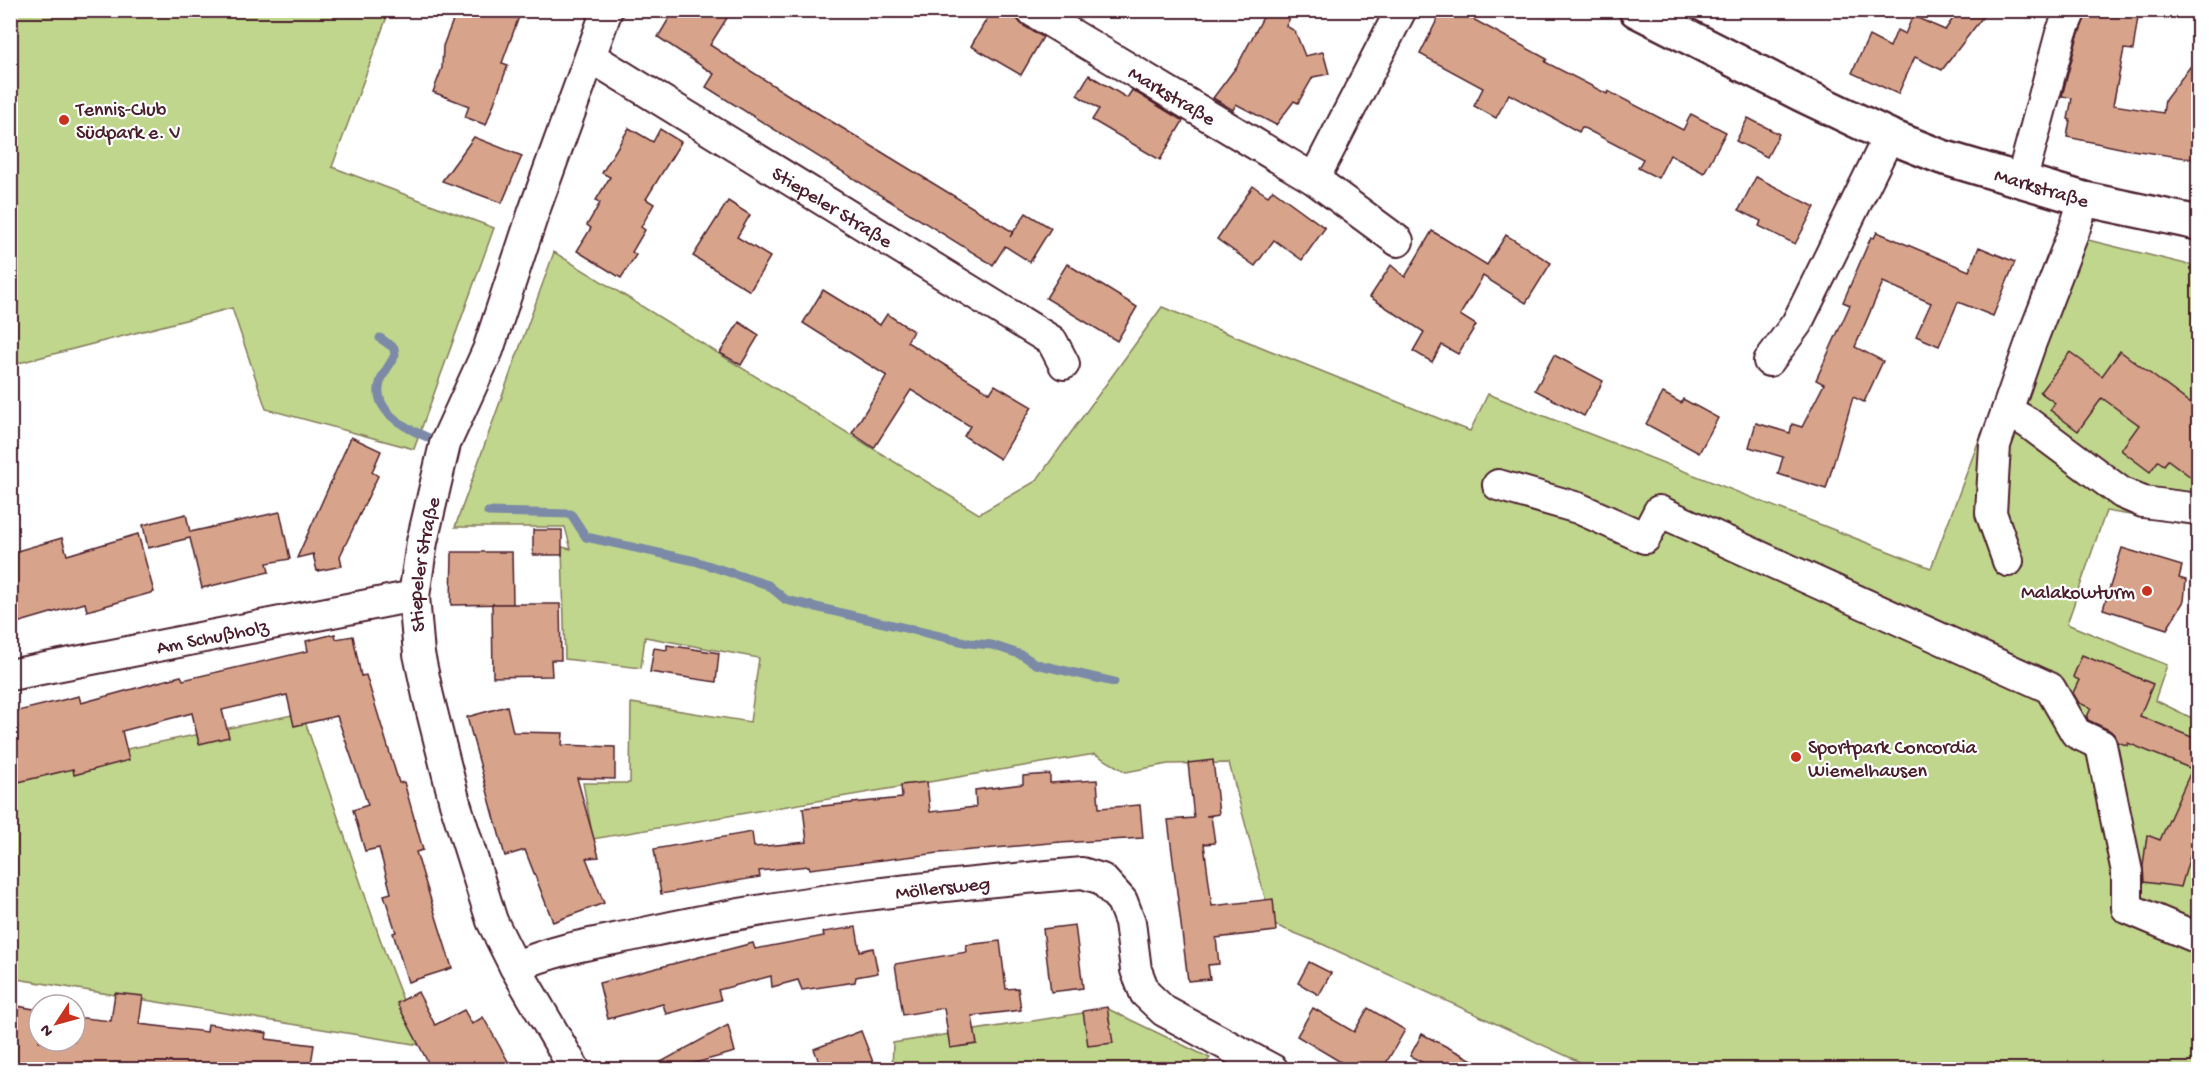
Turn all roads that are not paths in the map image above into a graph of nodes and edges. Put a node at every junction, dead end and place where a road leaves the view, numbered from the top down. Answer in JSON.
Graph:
{"nodes":[{"id":1,"x":607,"y":10,"type":"edge"},
{"id":2,"x":1031,"y":10,"type":"edge"},
{"id":3,"x":1401,"y":10,"type":"edge"},
{"id":4,"x":1636,"y":10,"type":"edge"},
{"id":5,"x":2071,"y":10,"type":"edge"},
{"id":6,"x":591,"y":57,"type":"junction"},
{"id":7,"x":1889,"y":136,"type":"junction"},
{"id":8,"x":1314,"y":178,"type":"junction"},
{"id":9,"x":2021,"y":182,"type":"junction"},
{"id":10,"x":2084,"y":199,"type":"junction"},
{"id":11,"x":2199,"y":223,"type":"edge"},
{"id":12,"x":1398,"y":241,"type":"dead end"},
{"id":13,"x":1769,"y":361,"type":"dead end"},
{"id":14,"x":1064,"y":364,"type":"dead end"},
{"id":15,"x":2007,"y":411,"type":"junction"},
{"id":16,"x":1498,"y":485,"type":"dead end"},
{"id":17,"x":2199,"y":509,"type":"edge"},
{"id":18,"x":2008,"y":561,"type":"dead end"},
{"id":19,"x":414,"y":596,"type":"junction"},
{"id":20,"x":10,"y":675,"type":"edge"},
{"id":21,"x":2199,"y":938,"type":"edge"},
{"id":22,"x":515,"y":966,"type":"junction"},
{"id":23,"x":575,"y":1070,"type":"edge"},
{"id":24,"x":1273,"y":1070,"type":"edge"}],
"edges":[{"from":1,"to":6,"type":"street","name":"Stiepeler Straße"},
{"from":2,"to":8,"type":"street","name":"Markstraße"},
{"from":3,"to":8,"type":"street"},
{"from":4,"to":7,"type":"main road","name":"Markstraße"},
{"from":5,"to":9,"type":"street"},
{"from":6,"to":14,"type":"street","name":"Stiepeler Straße"},
{"from":6,"to":19,"type":"street","name":"Stiepeler Straße"},
{"from":7,"to":9,"type":"main road","name":"Markstraße"},
{"from":7,"to":13,"type":"street"},
{"from":8,"to":12,"type":"street","name":"Markstraße"},
{"from":9,"to":10,"type":"main road","name":"Markstraße"},
{"from":10,"to":11,"type":"main road","name":"Markstraße"},
{"from":10,"to":15,"type":"street"},
{"from":15,"to":17,"type":"street"},
{"from":15,"to":18,"type":"street"},
{"from":16,"to":21,"type":"street"},
{"from":19,"to":20,"type":"street","name":"Am Schußholz"},
{"from":19,"to":22,"type":"street","name":"Stiepeler Straße"},
{"from":22,"to":23,"type":"street","name":"Stiepeler Straße"},
{"from":22,"to":24,"type":"street","name":"Möllersweg"}]}
